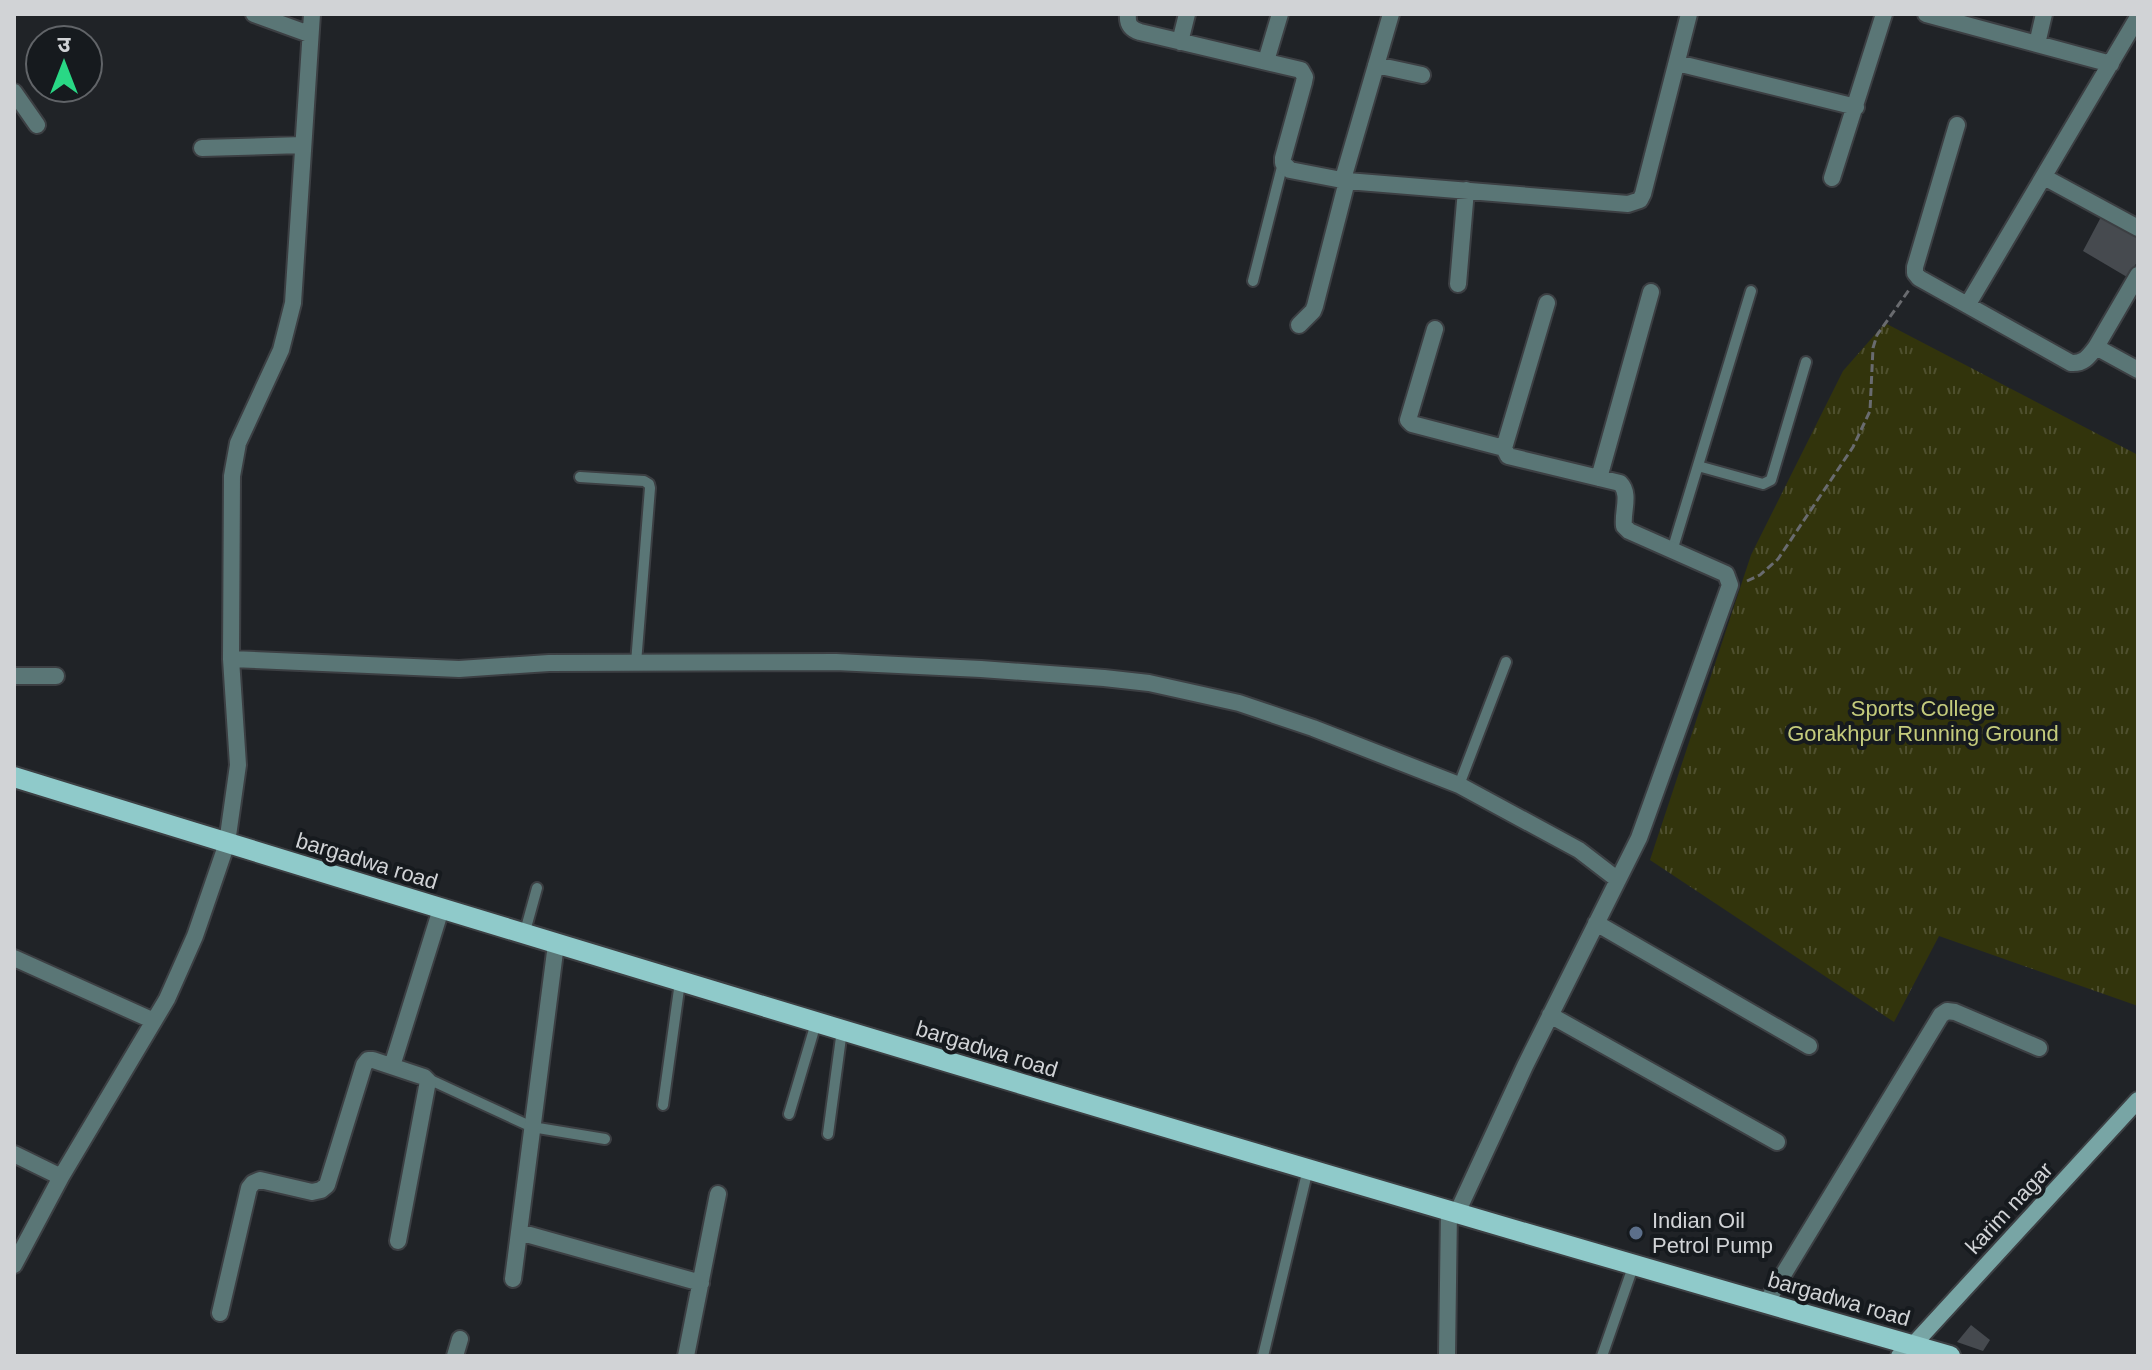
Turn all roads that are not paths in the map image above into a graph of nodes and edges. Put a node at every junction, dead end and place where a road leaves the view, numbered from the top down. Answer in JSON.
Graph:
{"nodes":[{"id":1,"x":254,"y":14,"type":"edge"},
{"id":2,"x":312,"y":14,"type":"edge"},
{"id":3,"x":1128,"y":14,"type":"edge"},
{"id":4,"x":1187,"y":14,"type":"edge"},
{"id":5,"x":1280,"y":14,"type":"edge"},
{"id":6,"x":1391,"y":14,"type":"edge"},
{"id":7,"x":1689,"y":14,"type":"edge"},
{"id":8,"x":1884,"y":14,"type":"edge"},
{"id":9,"x":1926,"y":14,"type":"edge"},
{"id":10,"x":2044,"y":14,"type":"edge"},
{"id":11,"x":2138,"y":17,"type":"edge"},
{"id":12,"x":309,"y":34,"type":"junction"},
{"id":13,"x":1180,"y":42,"type":"junction"},
{"id":14,"x":2037,"y":44,"type":"junction"},
{"id":15,"x":1266,"y":61,"type":"junction"},
{"id":16,"x":1677,"y":63,"type":"junction"},
{"id":17,"x":2111,"y":64,"type":"junction"},
{"id":18,"x":1376,"y":65,"type":"junction"},
{"id":19,"x":1422,"y":75,"type":"dead end"},
{"id":20,"x":14,"y":92,"type":"edge"},
{"id":21,"x":1856,"y":107,"type":"junction"},
{"id":22,"x":37,"y":125,"type":"dead end"},
{"id":23,"x":1957,"y":125,"type":"dead end"},
{"id":24,"x":303,"y":145,"type":"junction"},
{"id":25,"x":202,"y":148,"type":"dead end"},
{"id":26,"x":1283,"y":163,"type":"junction"},
{"id":27,"x":2044,"y":177,"type":"junction"},
{"id":28,"x":1832,"y":178,"type":"dead end"},
{"id":29,"x":1345,"y":180,"type":"junction"},
{"id":30,"x":1466,"y":190,"type":"junction"},
{"id":31,"x":2138,"y":228,"type":"edge"},
{"id":32,"x":2138,"y":275,"type":"edge"},
{"id":33,"x":1253,"y":281,"type":"dead end"},
{"id":34,"x":1458,"y":284,"type":"dead end"},
{"id":35,"x":1751,"y":291,"type":"dead end"},
{"id":36,"x":1651,"y":292,"type":"dead end"},
{"id":37,"x":1547,"y":303,"type":"dead end"},
{"id":38,"x":1968,"y":304,"type":"junction"},
{"id":39,"x":1299,"y":325,"type":"dead end"},
{"id":40,"x":1435,"y":329,"type":"dead end"},
{"id":41,"x":2096,"y":347,"type":"junction"},
{"id":42,"x":1806,"y":362,"type":"dead end"},
{"id":43,"x":2138,"y":370,"type":"edge"},
{"id":44,"x":1504,"y":448,"type":"junction"},
{"id":45,"x":1698,"y":466,"type":"junction"},
{"id":46,"x":580,"y":477,"type":"dead end"},
{"id":47,"x":1599,"y":478,"type":"junction"},
{"id":48,"x":1672,"y":551,"type":"junction"},
{"id":49,"x":231,"y":659,"type":"junction"},
{"id":50,"x":1506,"y":662,"type":"dead end"},
{"id":51,"x":636,"y":663,"type":"junction"},
{"id":52,"x":14,"y":676,"type":"edge"},
{"id":53,"x":56,"y":676,"type":"dead end"},
{"id":54,"x":14,"y":777,"type":"edge"},
{"id":55,"x":1459,"y":785,"type":"junction"},
{"id":56,"x":227,"y":843,"type":"junction"},
{"id":57,"x":1618,"y":880,"type":"junction"},
{"id":58,"x":537,"y":888,"type":"dead end"},
{"id":59,"x":441,"y":909,"type":"junction"},
{"id":60,"x":1596,"y":923,"type":"junction"},
{"id":61,"x":524,"y":935,"type":"junction"},
{"id":62,"x":556,"y":944,"type":"junction"},
{"id":63,"x":14,"y":958,"type":"edge"},
{"id":64,"x":680,"y":982,"type":"junction"},
{"id":65,"x":1550,"y":1015,"type":"junction"},
{"id":66,"x":154,"y":1021,"type":"junction"},
{"id":67,"x":816,"y":1023,"type":"junction"},
{"id":68,"x":842,"y":1030,"type":"junction"},
{"id":69,"x":1809,"y":1046,"type":"dead end"},
{"id":70,"x":2039,"y":1048,"type":"dead end"},
{"id":71,"x":392,"y":1066,"type":"junction"},
{"id":72,"x":424,"y":1077,"type":"junction"},
{"id":73,"x":2138,"y":1100,"type":"edge"},
{"id":74,"x":663,"y":1105,"type":"dead end"},
{"id":75,"x":789,"y":1114,"type":"dead end"},
{"id":76,"x":532,"y":1127,"type":"junction"},
{"id":77,"x":828,"y":1134,"type":"dead end"},
{"id":78,"x":605,"y":1139,"type":"dead end"},
{"id":79,"x":1777,"y":1142,"type":"dead end"},
{"id":80,"x":14,"y":1154,"type":"edge"},
{"id":81,"x":1308,"y":1169,"type":"junction"},
{"id":82,"x":61,"y":1177,"type":"junction"},
{"id":83,"x":718,"y":1194,"type":"dead end"},
{"id":84,"x":1453,"y":1212,"type":"junction"},
{"id":85,"x":519,"y":1232,"type":"junction"},
{"id":86,"x":398,"y":1241,"type":"dead end"},
{"id":87,"x":1634,"y":1264,"type":"junction"},
{"id":88,"x":14,"y":1265,"type":"edge"},
{"id":89,"x":513,"y":1279,"type":"dead end"},
{"id":90,"x":701,"y":1283,"type":"junction"},
{"id":91,"x":1766,"y":1303,"type":"junction"},
{"id":92,"x":220,"y":1313,"type":"dead end"},
{"id":93,"x":460,"y":1339,"type":"dead end"},
{"id":94,"x":1906,"y":1351,"type":"edge"},
{"id":95,"x":455,"y":1356,"type":"edge"},
{"id":96,"x":686,"y":1356,"type":"edge"},
{"id":97,"x":1263,"y":1356,"type":"edge"},
{"id":98,"x":1447,"y":1356,"type":"edge"},
{"id":99,"x":1602,"y":1356,"type":"edge"},
{"id":100,"x":1950,"y":1356,"type":"edge"}],
"edges":[{"from":1,"to":12,"type":"street"},
{"from":2,"to":12,"type":"street"},
{"from":3,"to":13,"type":"street"},
{"from":4,"to":13,"type":"street"},
{"from":5,"to":15,"type":"street"},
{"from":6,"to":18,"type":"street"},
{"from":7,"to":16,"type":"street"},
{"from":8,"to":21,"type":"street"},
{"from":9,"to":14,"type":"street"},
{"from":10,"to":14,"type":"street"},
{"from":11,"to":17,"type":"street"},
{"from":12,"to":24,"type":"street"},
{"from":13,"to":15,"type":"street"},
{"from":14,"to":17,"type":"street"},
{"from":15,"to":26,"type":"street"},
{"from":16,"to":21,"type":"street"},
{"from":16,"to":30,"type":"street"},
{"from":17,"to":27,"type":"street"},
{"from":18,"to":19,"type":"street"},
{"from":18,"to":29,"type":"street"},
{"from":20,"to":22,"type":"street"},
{"from":21,"to":28,"type":"street"},
{"from":23,"to":38,"type":"street"},
{"from":24,"to":25,"type":"street"},
{"from":24,"to":49,"type":"street"},
{"from":26,"to":29,"type":"street"},
{"from":26,"to":33,"type":"lane"},
{"from":27,"to":31,"type":"street"},
{"from":27,"to":38,"type":"street"},
{"from":29,"to":30,"type":"street"},
{"from":29,"to":39,"type":"street"},
{"from":30,"to":34,"type":"street"},
{"from":32,"to":41,"type":"street"},
{"from":35,"to":45,"type":"lane"},
{"from":36,"to":47,"type":"street"},
{"from":37,"to":44,"type":"street"},
{"from":38,"to":41,"type":"street"},
{"from":40,"to":44,"type":"street"},
{"from":41,"to":43,"type":"street"},
{"from":42,"to":45,"type":"lane"},
{"from":44,"to":47,"type":"street"},
{"from":45,"to":48,"type":"lane"},
{"from":46,"to":51,"type":"lane"},
{"from":47,"to":48,"type":"street"},
{"from":48,"to":57,"type":"street"},
{"from":49,"to":51,"type":"street"},
{"from":49,"to":56,"type":"street"},
{"from":50,"to":55,"type":"lane"},
{"from":51,"to":55,"type":"street"},
{"from":52,"to":53,"type":"street"},
{"from":54,"to":56,"type":"main road","name":"bargadwa road"},
{"from":55,"to":57,"type":"street"},
{"from":56,"to":59,"type":"main road","name":"bargadwa road"},
{"from":56,"to":66,"type":"street"},
{"from":57,"to":60,"type":"street"},
{"from":58,"to":61,"type":"lane"},
{"from":59,"to":61,"type":"main road","name":"bargadwa road"},
{"from":59,"to":71,"type":"street"},
{"from":60,"to":65,"type":"street"},
{"from":60,"to":69,"type":"street"},
{"from":61,"to":62,"type":"main road","name":"bargadwa road"},
{"from":62,"to":64,"type":"main road","name":"bargadwa road"},
{"from":62,"to":76,"type":"street"},
{"from":63,"to":66,"type":"street"},
{"from":64,"to":67,"type":"main road","name":"bargadwa road"},
{"from":64,"to":74,"type":"lane"},
{"from":65,"to":79,"type":"street"},
{"from":65,"to":84,"type":"street"},
{"from":66,"to":82,"type":"street"},
{"from":67,"to":68,"type":"main road","name":"bargadwa road"},
{"from":67,"to":75,"type":"lane"},
{"from":68,"to":77,"type":"lane"},
{"from":68,"to":81,"type":"main road","name":"bargadwa road"},
{"from":70,"to":91,"type":"street"},
{"from":71,"to":72,"type":"street"},
{"from":71,"to":92,"type":"street"},
{"from":72,"to":76,"type":"lane"},
{"from":72,"to":86,"type":"street"},
{"from":73,"to":94,"type":"street","name":"karim nagar"},
{"from":76,"to":78,"type":"lane"},
{"from":76,"to":85,"type":"street"},
{"from":80,"to":82,"type":"street"},
{"from":81,"to":84,"type":"main road","name":"bargadwa road"},
{"from":81,"to":97,"type":"lane"},
{"from":82,"to":88,"type":"street"},
{"from":83,"to":90,"type":"street"},
{"from":84,"to":87,"type":"main road","name":"bargadwa road"},
{"from":84,"to":98,"type":"street"},
{"from":85,"to":89,"type":"street"},
{"from":85,"to":90,"type":"street"},
{"from":87,"to":91,"type":"main road","name":"bargadwa road"},
{"from":87,"to":99,"type":"lane"},
{"from":90,"to":96,"type":"street"},
{"from":91,"to":94,"type":"main road","name":"bargadwa road"},
{"from":93,"to":95,"type":"street"},
{"from":94,"to":100,"type":"main road","name":"bargadwa road"}]}
